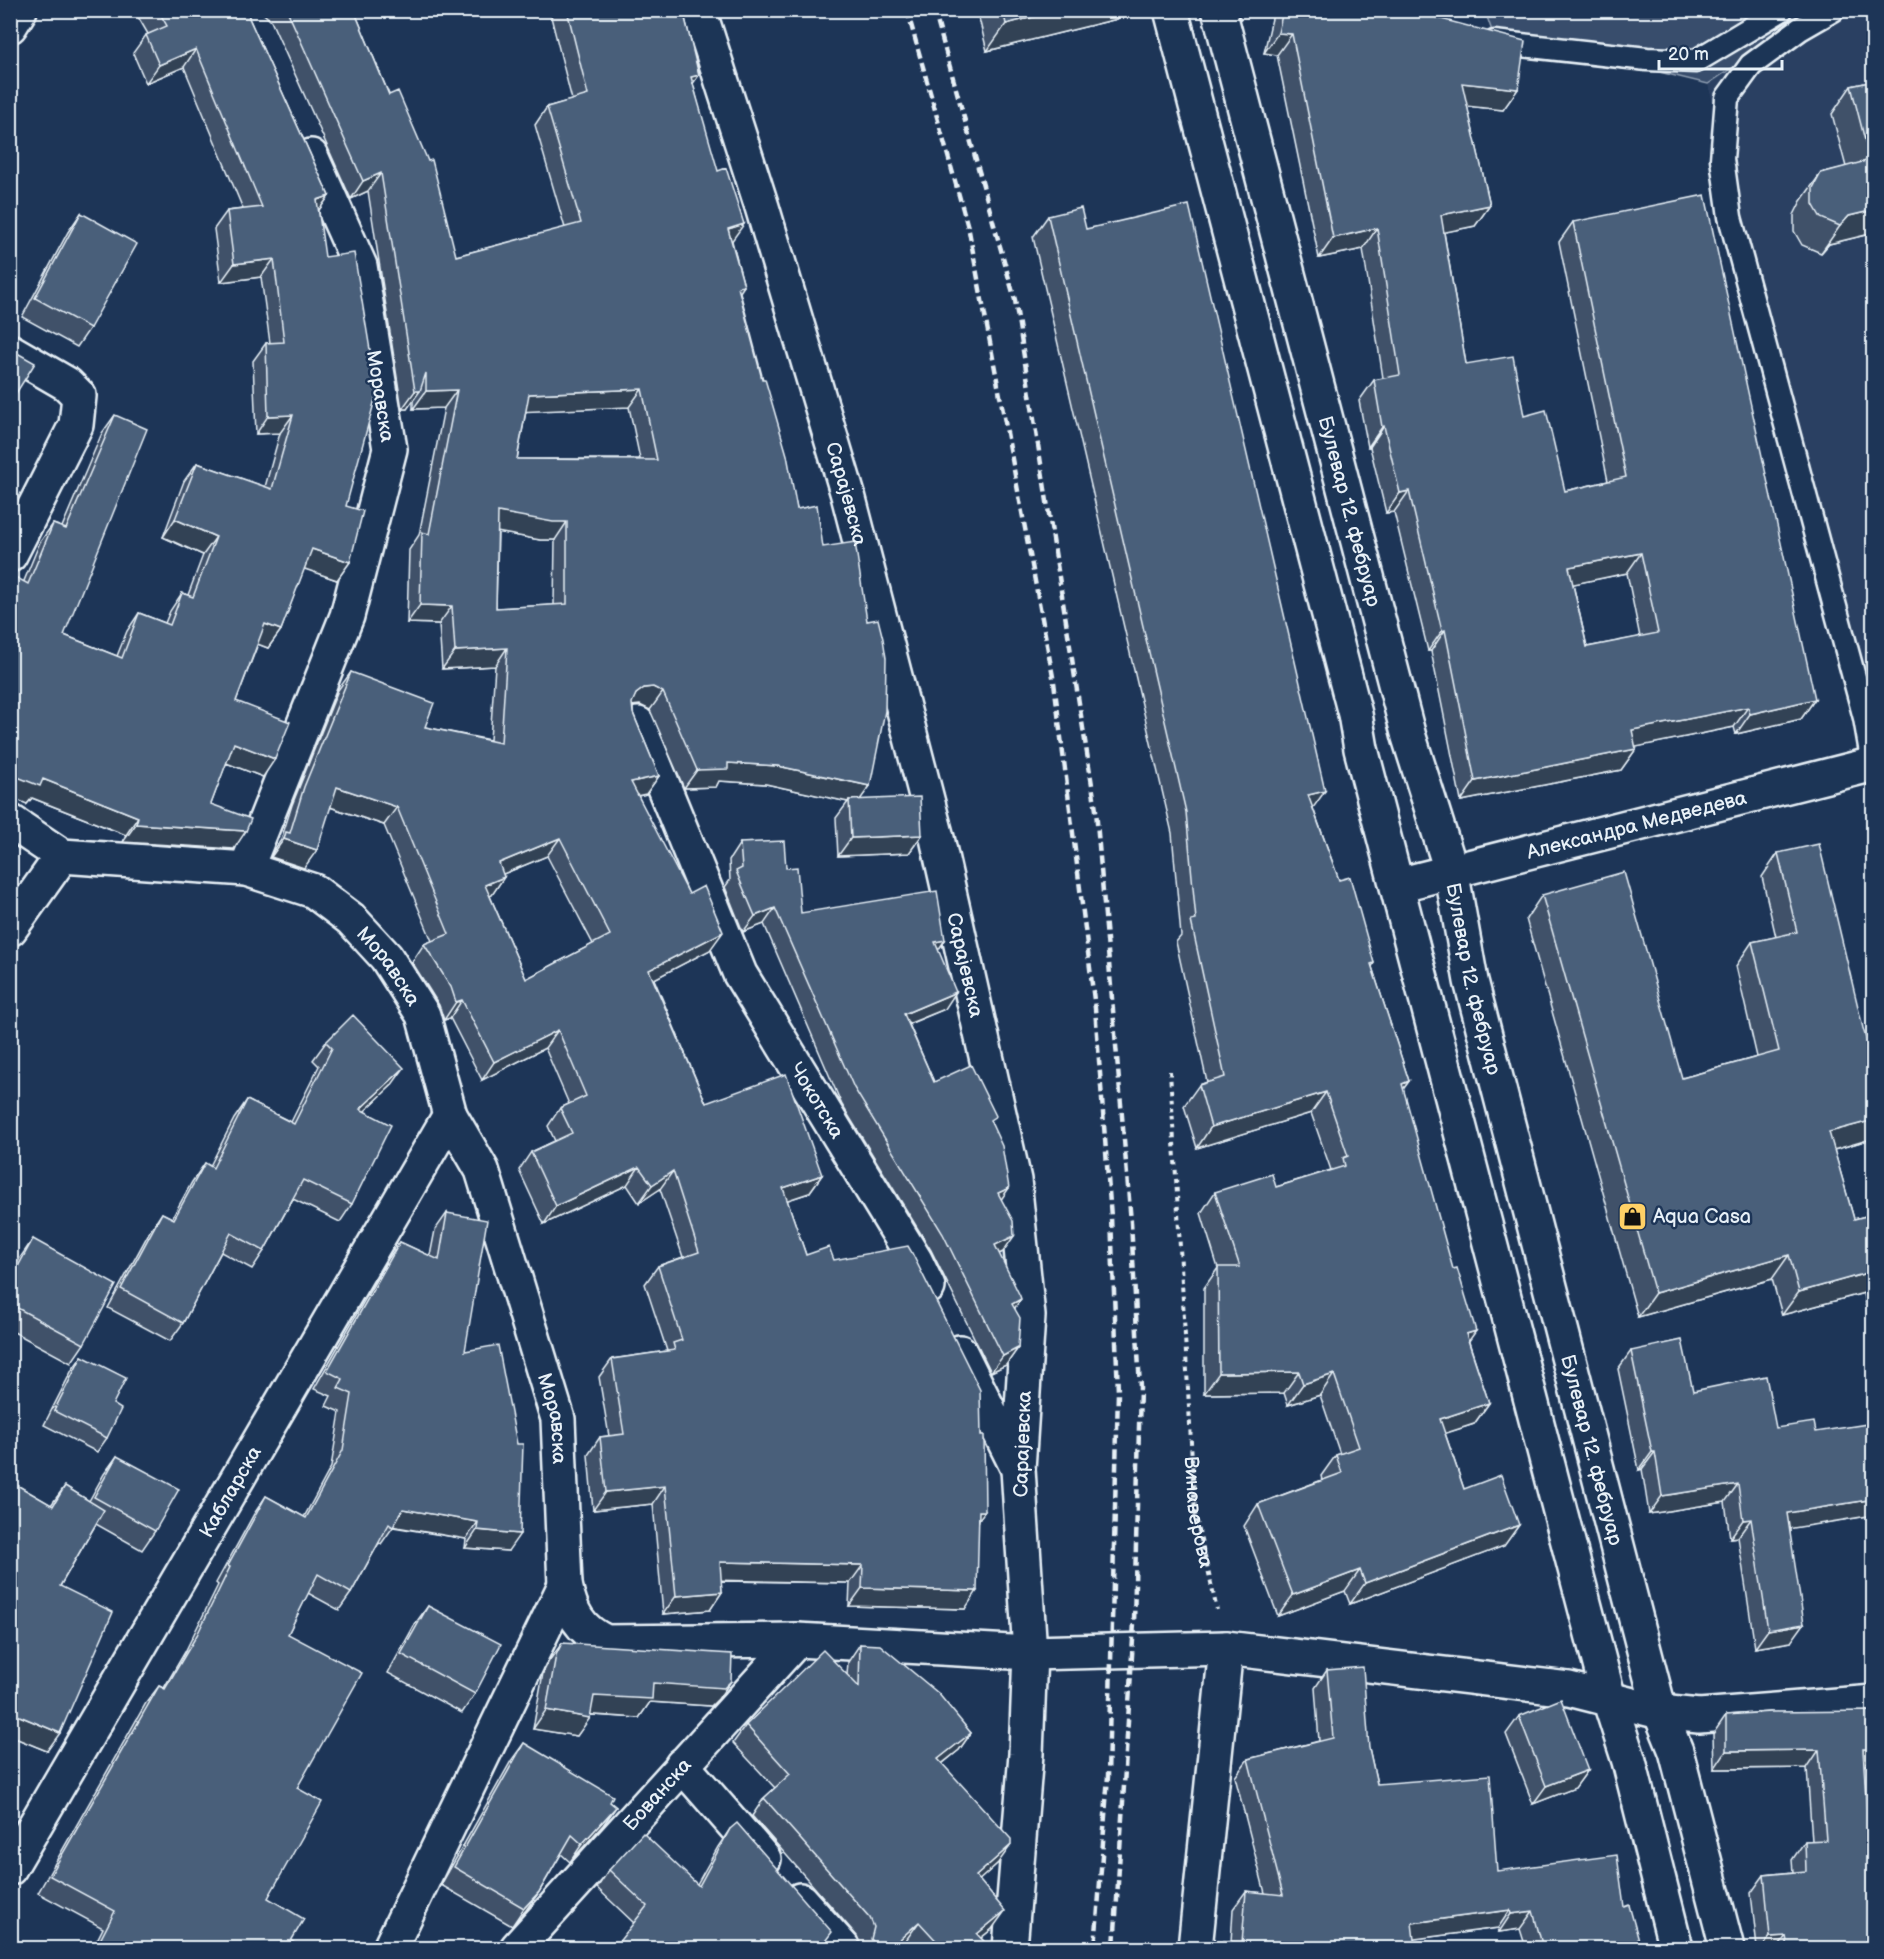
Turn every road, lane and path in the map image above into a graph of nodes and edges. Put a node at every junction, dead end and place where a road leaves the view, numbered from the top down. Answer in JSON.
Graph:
{"nodes":[{"id":1,"x":20,"y":10,"type":"edge"},
{"id":2,"x":699,"y":10,"type":"edge"},
{"id":3,"x":1171,"y":10,"type":"edge"},
{"id":4,"x":1220,"y":10,"type":"edge"},
{"id":5,"x":1781,"y":10,"type":"edge"},
{"id":6,"x":1833,"y":10,"type":"edge"},
{"id":7,"x":10,"y":26,"type":"edge"},
{"id":8,"x":1475,"y":37,"type":"edge"},
{"id":9,"x":297,"y":126,"type":"edge"},
{"id":10,"x":10,"y":351,"type":"edge"},
{"id":11,"x":10,"y":555,"type":"edge"},
{"id":12,"x":638,"y":724,"type":"edge"},
{"id":13,"x":1873,"y":766,"type":"edge"},
{"id":14,"x":10,"y":821,"type":"edge"},
{"id":15,"x":62,"y":856,"type":"junction"},
{"id":16,"x":246,"y":869,"type":"junction"},
{"id":17,"x":1451,"y":870,"type":"junction"},
{"id":18,"x":1398,"y":885,"type":"junction"},
{"id":19,"x":10,"y":929,"type":"edge"},
{"id":20,"x":1170,"y":1071,"type":"dead end"},
{"id":21,"x":450,"y":1114,"type":"junction"},
{"id":22,"x":1018,"y":1469,"type":"junction"},
{"id":23,"x":566,"y":1585,"type":"junction"},
{"id":24,"x":796,"y":1640,"type":"junction"},
{"id":25,"x":1226,"y":1648,"type":"junction"},
{"id":26,"x":1030,"y":1653,"type":"junction"},
{"id":27,"x":1609,"y":1699,"type":"junction"},
{"id":28,"x":1874,"y":1702,"type":"edge"},
{"id":29,"x":1660,"y":1712,"type":"junction"},
{"id":30,"x":682,"y":1766,"type":"junction"},
{"id":31,"x":10,"y":1868,"type":"edge"},
{"id":32,"x":390,"y":1948,"type":"edge"},
{"id":33,"x":517,"y":1948,"type":"edge"},
{"id":34,"x":843,"y":1948,"type":"edge"},
{"id":35,"x":1010,"y":1948,"type":"edge"},
{"id":36,"x":1195,"y":1948,"type":"edge"},
{"id":37,"x":1676,"y":1948,"type":"edge"},
{"id":38,"x":1727,"y":1948,"type":"edge"}],
"edges":[{"from":1,"to":7,"type":"street"},
{"from":2,"to":22,"type":"street","name":"Сарајевска"},
{"from":3,"to":18,"type":"street"},
{"from":4,"to":17,"type":"street","name":"Булевар 12. фебруар"},
{"from":5,"to":8,"type":"lane"},
{"from":6,"to":13,"type":"lane"},
{"from":9,"to":16,"type":"street","name":"Моравска"},
{"from":10,"to":11,"type":"street"},
{"from":12,"to":22,"type":"street","name":"Чокотска"},
{"from":13,"to":17,"type":"street","name":"Александра Медведева"},
{"from":14,"to":15,"type":"street"},
{"from":15,"to":16,"type":"street","name":"Моравска"},
{"from":15,"to":19,"type":"street"},
{"from":16,"to":21,"type":"street","name":"Моравска"},
{"from":17,"to":18,"type":"street","name":"Александра Медведева"},
{"from":17,"to":29,"type":"street","name":"Булевар 12. фебруар"},
{"from":18,"to":27,"type":"street"},
{"from":20,"to":25,"type":"path","name":"Винаверова"},
{"from":21,"to":23,"type":"street","name":"Моравска"},
{"from":21,"to":31,"type":"street","name":"Кабларска"},
{"from":22,"to":26,"type":"street","name":"Сарајевска"},
{"from":23,"to":24,"type":"street","name":"Моравска"},
{"from":23,"to":32,"type":"street"},
{"from":24,"to":26,"type":"street","name":"Моравска"},
{"from":24,"to":30,"type":"street","name":"Бованска"},
{"from":25,"to":26,"type":"street","name":"Моравска"},
{"from":25,"to":27,"type":"street","name":"Моравска"},
{"from":25,"to":36,"type":"street"},
{"from":26,"to":35,"type":"street","name":"Сарајевска"},
{"from":27,"to":29,"type":"street","name":"Моравска"},
{"from":27,"to":37,"type":"street"},
{"from":28,"to":29,"type":"street","name":"Моравска"},
{"from":29,"to":38,"type":"street","name":"Булевар 12. фебруар"},
{"from":30,"to":33,"type":"street","name":"Бованска"},
{"from":30,"to":34,"type":"street"}]}
